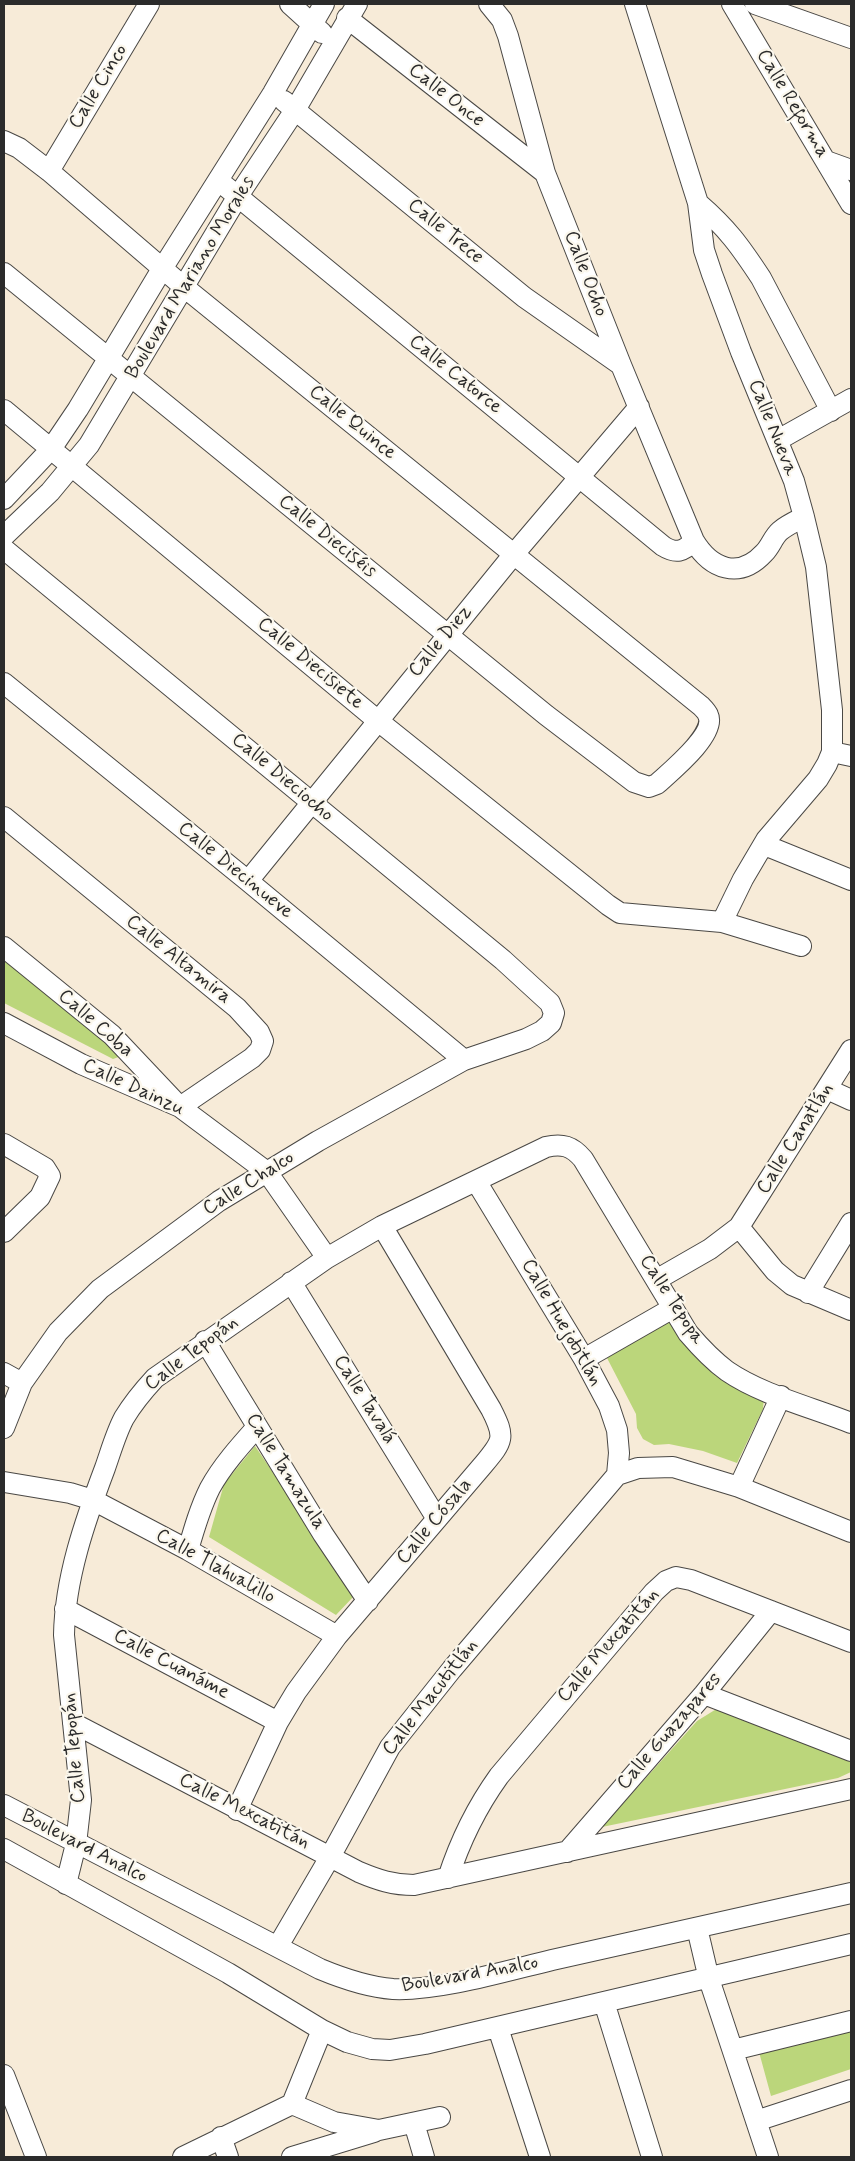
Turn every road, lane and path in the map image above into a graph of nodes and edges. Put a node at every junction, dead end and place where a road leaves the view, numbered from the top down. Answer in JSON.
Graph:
{"nodes":[{"id":1,"x":149,"y":4,"type":"edge"},
{"id":2,"x":290,"y":4,"type":"edge"},
{"id":3,"x":324,"y":4,"type":"edge"},
{"id":4,"x":488,"y":4,"type":"edge"},
{"id":5,"x":635,"y":4,"type":"edge"},
{"id":6,"x":732,"y":4,"type":"edge"},
{"id":7,"x":755,"y":4,"type":"edge"},
{"id":8,"x":352,"y":11,"type":"edge"},
{"id":9,"x":313,"y":24,"type":"junction"},
{"id":10,"x":851,"y":38,"type":"edge"},
{"id":11,"x":333,"y":44,"type":"junction"},
{"id":12,"x":273,"y":92,"type":"junction"},
{"id":13,"x":295,"y":110,"type":"junction"},
{"id":14,"x":4,"y":141,"type":"edge"},
{"id":15,"x":826,"y":161,"type":"junction"},
{"id":16,"x":851,"y":170,"type":"edge"},
{"id":17,"x":49,"y":171,"type":"junction"},
{"id":18,"x":546,"y":173,"type":"junction"},
{"id":19,"x":219,"y":181,"type":"junction"},
{"id":20,"x":238,"y":196,"type":"junction"},
{"id":21,"x":698,"y":203,"type":"junction"},
{"id":22,"x":851,"y":204,"type":"edge"},
{"id":23,"x":162,"y":269,"type":"junction"},
{"id":24,"x":4,"y":273,"type":"edge"},
{"id":25,"x":184,"y":287,"type":"junction"},
{"id":26,"x":110,"y":359,"type":"junction"},
{"id":27,"x":621,"y":365,"type":"junction"},
{"id":28,"x":132,"y":376,"type":"junction"},
{"id":29,"x":639,"y":407,"type":"junction"},
{"id":30,"x":845,"y":407,"type":"edge"},
{"id":31,"x":4,"y":410,"type":"edge"},
{"id":32,"x":778,"y":440,"type":"junction"},
{"id":33,"x":51,"y":449,"type":"junction"},
{"id":34,"x":72,"y":468,"type":"junction"},
{"id":35,"x":580,"y":477,"type":"junction"},
{"id":36,"x":4,"y":499,"type":"edge"},
{"id":37,"x":804,"y":517,"type":"junction"},
{"id":38,"x":4,"y":536,"type":"edge"},
{"id":39,"x":694,"y":541,"type":"junction"},
{"id":40,"x":4,"y":549,"type":"edge"},
{"id":41,"x":514,"y":554,"type":"junction"},
{"id":42,"x":448,"y":634,"type":"junction"},
{"id":43,"x":4,"y":683,"type":"edge"},
{"id":44,"x":377,"y":720,"type":"junction"},
{"id":45,"x":842,"y":754,"type":"edge"},
{"id":46,"x":657,"y":784,"type":"joint"},
{"id":47,"x":312,"y":803,"type":"junction"},
{"id":48,"x":4,"y":816,"type":"edge"},
{"id":49,"x":765,"y":843,"type":"junction"},
{"id":50,"x":851,"y":880,"type":"edge"},
{"id":51,"x":248,"y":881,"type":"junction"},
{"id":52,"x":722,"y":922,"type":"junction"},
{"id":53,"x":801,"y":946,"type":"dead end"},
{"id":54,"x":4,"y":947,"type":"edge"},
{"id":55,"x":554,"y":1013,"type":"joint"},
{"id":56,"x":4,"y":1023,"type":"edge"},
{"id":57,"x":851,"y":1050,"type":"edge"},
{"id":58,"x":464,"y":1060,"type":"junction"},
{"id":59,"x":827,"y":1089,"type":"junction"},
{"id":60,"x":851,"y":1100,"type":"edge"},
{"id":61,"x":180,"y":1108,"type":"junction"},
{"id":62,"x":4,"y":1144,"type":"edge"},
{"id":63,"x":583,"y":1159,"type":"joint"},
{"id":64,"x":267,"y":1172,"type":"junction"},
{"id":65,"x":476,"y":1180,"type":"junction"},
{"id":66,"x":851,"y":1223,"type":"edge"},
{"id":67,"x":382,"y":1226,"type":"junction"},
{"id":68,"x":739,"y":1226,"type":"junction"},
{"id":69,"x":4,"y":1232,"type":"edge"},
{"id":70,"x":327,"y":1258,"type":"junction"},
{"id":71,"x":656,"y":1280,"type":"junction"},
{"id":72,"x":292,"y":1282,"type":"junction"},
{"id":73,"x":808,"y":1293,"type":"junction"},
{"id":74,"x":673,"y":1308,"type":"junction"},
{"id":75,"x":851,"y":1310,"type":"edge"},
{"id":76,"x":205,"y":1342,"type":"junction"},
{"id":77,"x":584,"y":1359,"type":"junction"},
{"id":78,"x":4,"y":1373,"type":"edge"},
{"id":79,"x":22,"y":1383,"type":"junction"},
{"id":80,"x":781,"y":1396,"type":"junction"},
{"id":81,"x":851,"y":1422,"type":"edge"},
{"id":82,"x":257,"y":1427,"type":"junction"},
{"id":83,"x":4,"y":1428,"type":"edge"},
{"id":84,"x":617,"y":1475,"type":"junction"},
{"id":85,"x":4,"y":1482,"type":"edge"},
{"id":86,"x":739,"y":1487,"type":"junction"},
{"id":87,"x":93,"y":1500,"type":"junction"},
{"id":88,"x":437,"y":1518,"type":"junction"},
{"id":89,"x":851,"y":1532,"type":"edge"},
{"id":90,"x":188,"y":1550,"type":"junction"},
{"id":91,"x":368,"y":1601,"type":"junction"},
{"id":92,"x":65,"y":1609,"type":"junction"},
{"id":93,"x":771,"y":1611,"type":"junction"},
{"id":94,"x":337,"y":1636,"type":"junction"},
{"id":95,"x":851,"y":1642,"type":"edge"},
{"id":96,"x":704,"y":1694,"type":"junction"},
{"id":97,"x":278,"y":1722,"type":"junction"},
{"id":98,"x":73,"y":1723,"type":"junction"},
{"id":99,"x":851,"y":1752,"type":"edge"},
{"id":100,"x":851,"y":1789,"type":"edge"},
{"id":101,"x":4,"y":1806,"type":"edge"},
{"id":102,"x":237,"y":1810,"type":"junction"},
{"id":103,"x":76,"y":1844,"type":"junction"},
{"id":104,"x":4,"y":1849,"type":"edge"},
{"id":105,"x":567,"y":1852,"type":"junction"},
{"id":106,"x":330,"y":1857,"type":"junction"},
{"id":107,"x":448,"y":1878,"type":"junction"},
{"id":108,"x":66,"y":1884,"type":"junction"},
{"id":109,"x":851,"y":1893,"type":"edge"},
{"id":110,"x":697,"y":1928,"type":"junction"},
{"id":111,"x":851,"y":1944,"type":"edge"},
{"id":112,"x":278,"y":1946,"type":"junction"},
{"id":113,"x":709,"y":1978,"type":"junction"},
{"id":114,"x":604,"y":2002,"type":"junction"},
{"id":115,"x":851,"y":2021,"type":"edge"},
{"id":116,"x":498,"y":2028,"type":"junction"},
{"id":117,"x":322,"y":2030,"type":"junction"},
{"id":118,"x":734,"y":2050,"type":"junction"},
{"id":119,"x":4,"y":2075,"type":"edge"},
{"id":120,"x":851,"y":2090,"type":"edge"},
{"id":121,"x":292,"y":2104,"type":"junction"},
{"id":122,"x":440,"y":2117,"type":"dead end"},
{"id":123,"x":756,"y":2121,"type":"junction"},
{"id":124,"x":414,"y":2123,"type":"junction"},
{"id":125,"x":12,"y":2124,"type":"edge"},
{"id":126,"x":379,"y":2130,"type":"junction"},
{"id":127,"x":221,"y":2137,"type":"junction"},
{"id":128,"x":36,"y":2157,"type":"edge"},
{"id":129,"x":183,"y":2157,"type":"edge"},
{"id":130,"x":228,"y":2157,"type":"edge"},
{"id":131,"x":292,"y":2157,"type":"edge"},
{"id":132,"x":424,"y":2157,"type":"edge"},
{"id":133,"x":540,"y":2157,"type":"edge"},
{"id":134,"x":652,"y":2157,"type":"edge"},
{"id":135,"x":768,"y":2157,"type":"edge"}],
"edges":[{"from":1,"to":17,"type":"street","name":"Calle Cinco"},
{"from":2,"to":9,"type":"street"},
{"from":3,"to":9,"type":"street","name":"Boulevard Mariano Morales"},
{"from":4,"to":18,"type":"street","name":"Calle Ocho"},
{"from":5,"to":21,"type":"street","name":"Calle Nueva"},
{"from":6,"to":15,"type":"street","name":"Calle Reforma"},
{"from":7,"to":10,"type":"street"},
{"from":8,"to":11,"type":"street","name":"Boulevard Mariano Morales"},
{"from":8,"to":18,"type":"street","name":"Calle Once"},
{"from":9,"to":11,"type":"street"},
{"from":9,"to":12,"type":"street","name":"Boulevard Mariano Morales"},
{"from":11,"to":13,"type":"street","name":"Boulevard Mariano Morales"},
{"from":12,"to":13,"type":"street","name":"Calle Trece"},
{"from":12,"to":19,"type":"street","name":"Boulevard Mariano Morales"},
{"from":13,"to":20,"type":"street","name":"Boulevard Mariano Morales"},
{"from":13,"to":27,"type":"street","name":"Calle Trece"},
{"from":14,"to":17,"type":"street","name":"Calle Quince"},
{"from":15,"to":16,"type":"street"},
{"from":15,"to":22,"type":"street","name":"Calle Reforma"},
{"from":17,"to":23,"type":"street","name":"Calle Quince"},
{"from":18,"to":27,"type":"street","name":"Calle Ocho"},
{"from":19,"to":20,"type":"street","name":"Calle Catorce"},
{"from":19,"to":23,"type":"street","name":"Boulevard Mariano Morales"},
{"from":20,"to":25,"type":"street","name":"Boulevard Mariano Morales"},
{"from":20,"to":35,"type":"street","name":"Calle Catorce"},
{"from":21,"to":30,"type":"street"},
{"from":21,"to":32,"type":"street","name":"Calle Nueva"},
{"from":23,"to":25,"type":"street","name":"Calle Quince"},
{"from":23,"to":26,"type":"street","name":"Boulevard Mariano Morales"},
{"from":24,"to":26,"type":"street","name":"Calle Dieciséis"},
{"from":25,"to":28,"type":"street","name":"Boulevard Mariano Morales"},
{"from":25,"to":41,"type":"street","name":"Calle Quince"},
{"from":26,"to":28,"type":"street","name":"Calle Dieciséis"},
{"from":26,"to":33,"type":"street","name":"Boulevard Mariano Morales"},
{"from":27,"to":29,"type":"street","name":"Calle Ocho"},
{"from":28,"to":34,"type":"street","name":"Boulevard Mariano Morales"},
{"from":28,"to":42,"type":"street","name":"Calle Dieciséis"},
{"from":29,"to":35,"type":"street","name":"Calle Diez"},
{"from":29,"to":39,"type":"street","name":"Calle Ocho"},
{"from":30,"to":32,"type":"street"},
{"from":31,"to":33,"type":"street","name":"Calle Diecisiete"},
{"from":32,"to":37,"type":"street","name":"Calle Nueva"},
{"from":33,"to":34,"type":"street","name":"Calle Diecisiete"},
{"from":33,"to":36,"type":"street","name":"Boulevard Mariano Morales"},
{"from":34,"to":38,"type":"street","name":"Boulevard Mariano Morales"},
{"from":34,"to":44,"type":"street","name":"Calle Diecisiete"},
{"from":35,"to":39,"type":"street","name":"Calle Catorce"},
{"from":35,"to":41,"type":"street","name":"Calle Diez"},
{"from":37,"to":39,"type":"street","name":"Calle Ocho"},
{"from":37,"to":45,"type":"street","name":"Calle Nueva"},
{"from":40,"to":47,"type":"street","name":"Calle Dieciocho"},
{"from":41,"to":42,"type":"street","name":"Calle Diez"},
{"from":41,"to":46,"type":"street","name":"Calle Quince"},
{"from":42,"to":44,"type":"street","name":"Calle Diez"},
{"from":42,"to":46,"type":"street","name":"Calle Dieciséis"},
{"from":43,"to":51,"type":"street","name":"Calle Diecinueve"},
{"from":44,"to":47,"type":"street","name":"Calle Diez"},
{"from":44,"to":52,"type":"street","name":"Calle Diecisiete"},
{"from":45,"to":49,"type":"street","name":"Calle Nueva"},
{"from":47,"to":51,"type":"street","name":"Calle Diez"},
{"from":47,"to":55,"type":"street","name":"Calle Dieciocho"},
{"from":48,"to":61,"type":"street","name":"Calle Altamira"},
{"from":49,"to":50,"type":"street"},
{"from":49,"to":52,"type":"street","name":"Calle Nueva"},
{"from":51,"to":58,"type":"street","name":"Calle Diecinueve"},
{"from":52,"to":53,"type":"street"},
{"from":54,"to":61,"type":"street","name":"Calle Coba"},
{"from":55,"to":58,"type":"street","name":"Calle Chalco"},
{"from":56,"to":61,"type":"street","name":"Calle Dainzu"},
{"from":57,"to":59,"type":"street","name":"Calle Canatlán"},
{"from":58,"to":64,"type":"street","name":"Calle Chalco"},
{"from":59,"to":60,"type":"street"},
{"from":59,"to":68,"type":"street","name":"Calle Canatlán"},
{"from":61,"to":64,"type":"street","name":"Calle Dainzu"},
{"from":62,"to":69,"type":"street"},
{"from":63,"to":65,"type":"street","name":"Calle Tepopán"},
{"from":63,"to":71,"type":"street","name":"Calle Tepopa"},
{"from":64,"to":70,"type":"street","name":"Calle Dainzu"},
{"from":64,"to":79,"type":"street","name":"Calle Chalco"},
{"from":65,"to":67,"type":"street","name":"Calle Tepopán"},
{"from":65,"to":77,"type":"street","name":"Calle Huejotitlán"},
{"from":66,"to":73,"type":"street"},
{"from":67,"to":70,"type":"street","name":"Calle Tepopán"},
{"from":67,"to":88,"type":"street","name":"Calle Cósala"},
{"from":68,"to":71,"type":"street","name":"Calle Canatlán"},
{"from":68,"to":73,"type":"street"},
{"from":70,"to":72,"type":"street","name":"Calle Tepopán"},
{"from":71,"to":74,"type":"street","name":"Calle Tepopa"},
{"from":72,"to":76,"type":"street","name":"Calle Tepopán"},
{"from":72,"to":88,"type":"street","name":"Calle Tavalá"},
{"from":73,"to":75,"type":"street"},
{"from":74,"to":77,"type":"street"},
{"from":74,"to":80,"type":"street","name":"Calle Tepopa"},
{"from":76,"to":82,"type":"street","name":"Calle Tamazula"},
{"from":76,"to":87,"type":"street","name":"Calle Tepopán"},
{"from":77,"to":84,"type":"street","name":"Calle Huejotitlán"},
{"from":78,"to":79,"type":"street"},
{"from":79,"to":83,"type":"street","name":"Calle Chalco"},
{"from":80,"to":81,"type":"street","name":"Calle Tepopa"},
{"from":80,"to":86,"type":"street"},
{"from":82,"to":90,"type":"street"},
{"from":82,"to":91,"type":"street","name":"Calle Tamazula"},
{"from":84,"to":86,"type":"street"},
{"from":84,"to":106,"type":"street","name":"Calle Macutitlán"},
{"from":85,"to":87,"type":"street","name":"Calle Tlahualillo"},
{"from":86,"to":89,"type":"street"},
{"from":87,"to":90,"type":"street","name":"Calle Tlahualillo"},
{"from":87,"to":92,"type":"street","name":"Calle Tepopán"},
{"from":88,"to":91,"type":"street","name":"Calle Cósala"},
{"from":90,"to":94,"type":"street","name":"Calle Tlahualillo"},
{"from":91,"to":94,"type":"street","name":"Calle Cósala"},
{"from":92,"to":97,"type":"street","name":"Calle Cuanáme"},
{"from":92,"to":98,"type":"street","name":"Calle Tepopán"},
{"from":93,"to":95,"type":"street","name":"Calle Mexcatitán"},
{"from":93,"to":96,"type":"street","name":"Calle Guazapares"},
{"from":93,"to":107,"type":"street","name":"Calle Mexcatitán"},
{"from":94,"to":97,"type":"street","name":"Calle Cósala"},
{"from":96,"to":99,"type":"street"},
{"from":96,"to":105,"type":"street","name":"Calle Guazapares"},
{"from":97,"to":102,"type":"street","name":"Calle Cósala"},
{"from":98,"to":102,"type":"street","name":"Calle Mexcatitán"},
{"from":98,"to":103,"type":"street","name":"Calle Tepopán"},
{"from":100,"to":105,"type":"street","name":"Calle Mexcatitán"},
{"from":101,"to":103,"type":"street","name":"Boulevard Analco"},
{"from":102,"to":106,"type":"street","name":"Calle Mexcatitán"},
{"from":103,"to":108,"type":"street","name":"Calle Tepopán"},
{"from":103,"to":112,"type":"street","name":"Boulevard Analco"},
{"from":104,"to":108,"type":"street","name":"Boulevard Analco"},
{"from":105,"to":107,"type":"street","name":"Calle Mexcatitán"},
{"from":106,"to":107,"type":"street","name":"Calle Mexcatitán"},
{"from":106,"to":112,"type":"street","name":"Calle Macutitlán"},
{"from":108,"to":117,"type":"street","name":"Boulevard Analco"},
{"from":109,"to":110,"type":"street","name":"Boulevard Analco"},
{"from":110,"to":112,"type":"street","name":"Boulevard Analco"},
{"from":110,"to":113,"type":"street"},
{"from":111,"to":113,"type":"street","name":"Boulevard Analco"},
{"from":113,"to":114,"type":"street","name":"Boulevard Analco"},
{"from":113,"to":118,"type":"street"},
{"from":114,"to":116,"type":"street","name":"Boulevard Analco"},
{"from":114,"to":134,"type":"street"},
{"from":115,"to":118,"type":"street"},
{"from":116,"to":117,"type":"street","name":"Boulevard Analco"},
{"from":116,"to":133,"type":"street"},
{"from":117,"to":121,"type":"street"},
{"from":118,"to":123,"type":"street"},
{"from":119,"to":125,"type":"street"},
{"from":120,"to":123,"type":"street"},
{"from":121,"to":126,"type":"street"},
{"from":121,"to":127,"type":"street"},
{"from":122,"to":124,"type":"street"},
{"from":123,"to":135,"type":"street"},
{"from":124,"to":126,"type":"street"},
{"from":124,"to":132,"type":"street"},
{"from":125,"to":128,"type":"street"},
{"from":126,"to":131,"type":"street"},
{"from":127,"to":129,"type":"street"},
{"from":127,"to":130,"type":"street"}]}
